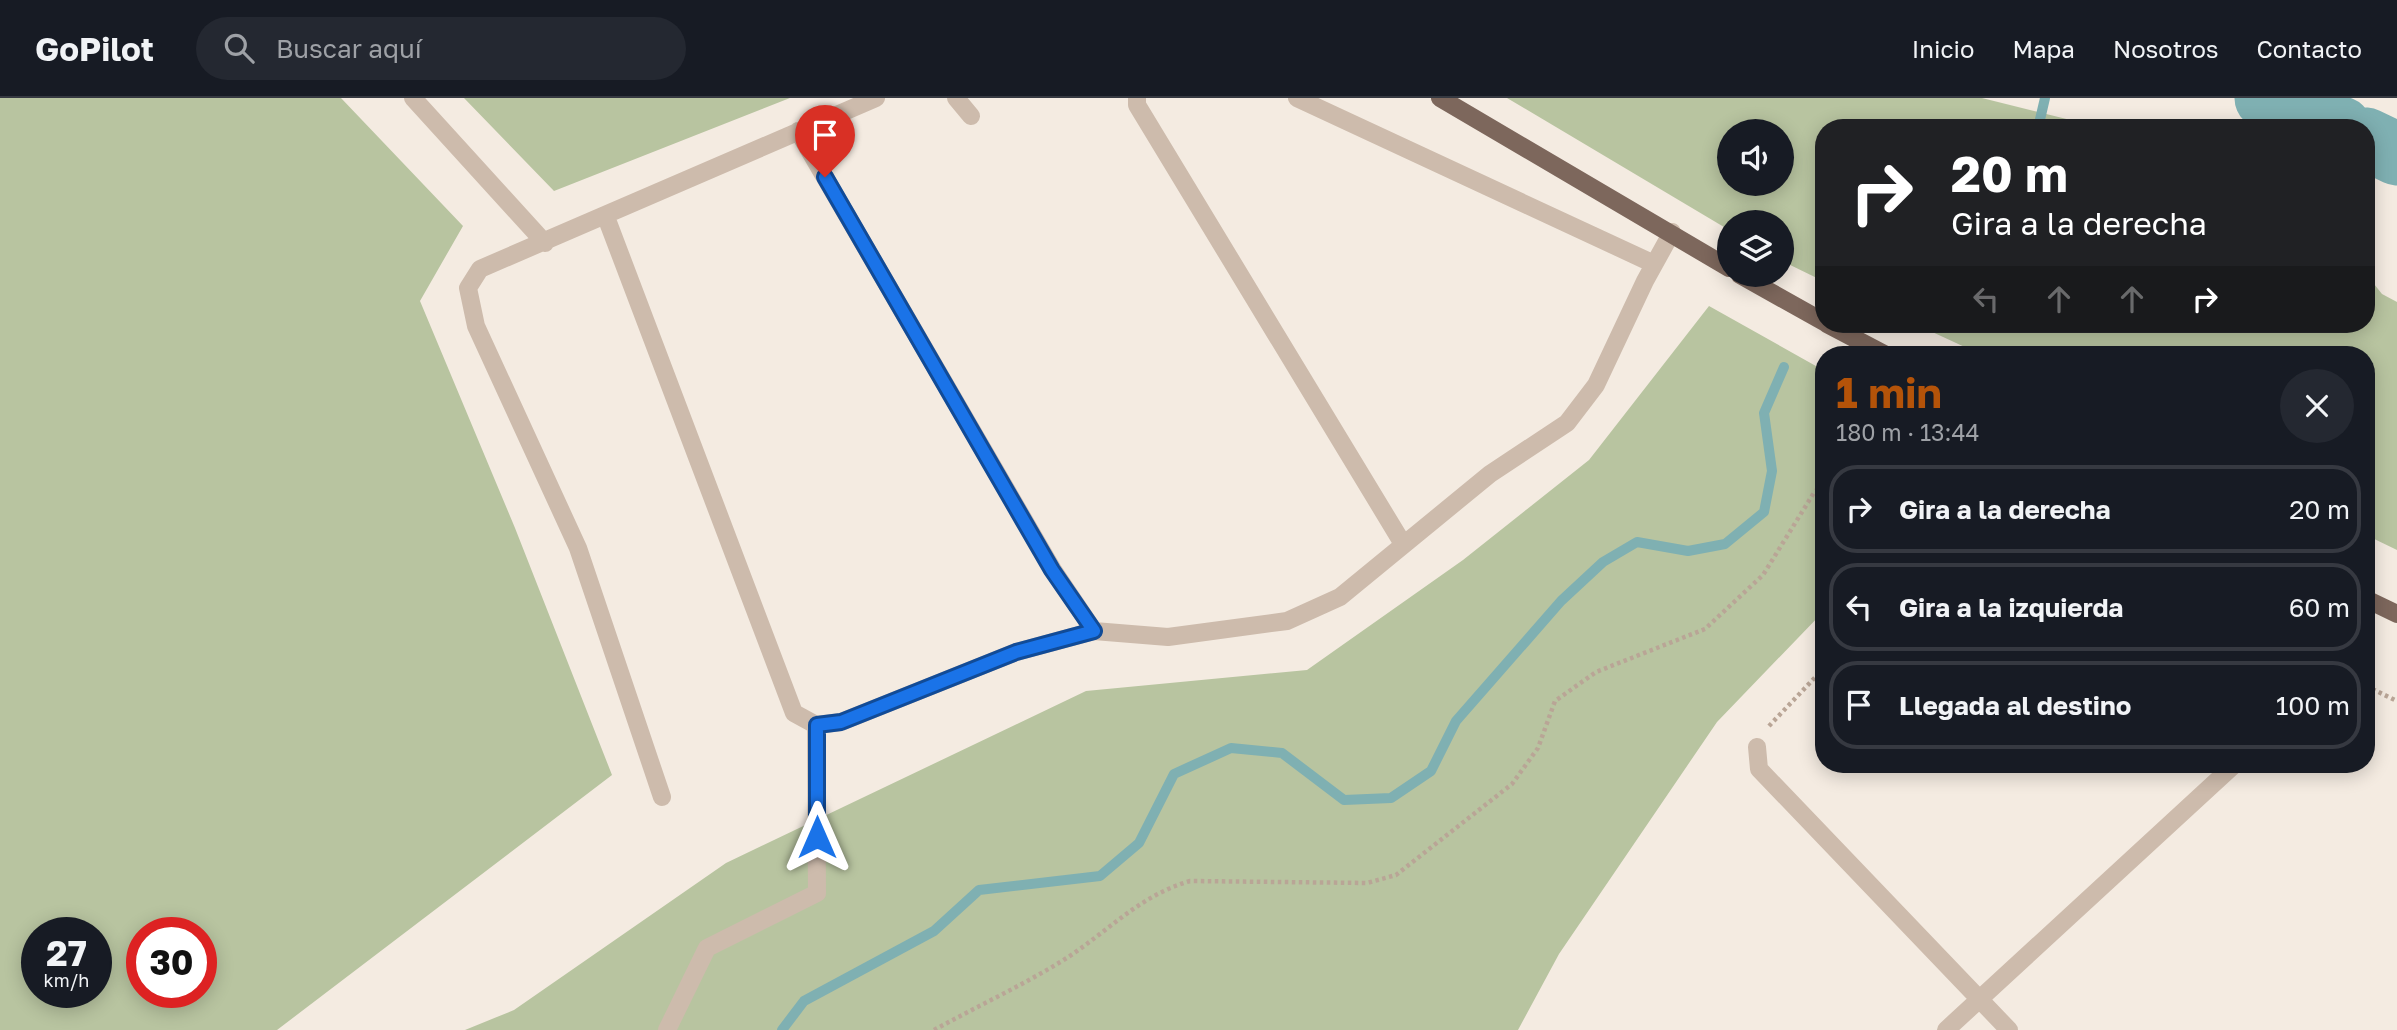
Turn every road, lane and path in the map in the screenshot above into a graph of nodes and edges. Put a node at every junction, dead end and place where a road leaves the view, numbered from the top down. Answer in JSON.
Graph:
{"nodes":[{"id":1,"x":413,"y":98,"type":"edge"},
{"id":2,"x":876,"y":98,"type":"edge"},
{"id":3,"x":956,"y":98,"type":"edge"},
{"id":4,"x":1137,"y":98,"type":"edge"},
{"id":5,"x":1297,"y":98,"type":"edge"},
{"id":6,"x":1440,"y":98,"type":"edge"},
{"id":7,"x":971,"y":116,"type":"dead end"},
{"id":8,"x":798,"y":131,"type":"junction"},
{"id":9,"x":606,"y":217,"type":"junction"},
{"id":10,"x":1672,"y":232,"type":"junction"},
{"id":11,"x":545,"y":243,"type":"junction"},
{"id":12,"x":1717,"y":260,"type":"edge"},
{"id":13,"x":1654,"y":264,"type":"junction"},
{"id":14,"x":1761,"y":287,"type":"edge"},
{"id":15,"x":1815,"y":317,"type":"edge"},
{"id":16,"x":1844,"y":333,"type":"edge"},
{"id":17,"x":1869,"y":346,"type":"edge"},
{"id":18,"x":1815,"y":491,"type":"edge"},
{"id":19,"x":1403,"y":544,"type":"junction"},
{"id":20,"x":2375,"y":604,"type":"edge"},
{"id":21,"x":2397,"y":614,"type":"edge"},
{"id":22,"x":1094,"y":631,"type":"junction"},
{"id":23,"x":1815,"y":677,"type":"edge"},
{"id":24,"x":2375,"y":690,"type":"edge"},
{"id":25,"x":2397,"y":701,"type":"edge"},
{"id":26,"x":817,"y":725,"type":"junction"},
{"id":27,"x":1757,"y":747,"type":"joint"},
{"id":28,"x":2225,"y":773,"type":"edge"},
{"id":29,"x":662,"y":797,"type":"dead end"},
{"id":30,"x":1980,"y":1000,"type":"junction"},
{"id":31,"x":667,"y":1030,"type":"edge"},
{"id":32,"x":934,"y":1030,"type":"edge"},
{"id":33,"x":1946,"y":1030,"type":"edge"},
{"id":34,"x":2009,"y":1030,"type":"edge"}],
"edges":[{"from":1,"to":11,"type":"street"},
{"from":2,"to":8,"type":"street"},
{"from":3,"to":7,"type":"street"},
{"from":4,"to":19,"type":"street"},
{"from":5,"to":13,"type":"street"},
{"from":6,"to":10,"type":"main road"},
{"from":8,"to":9,"type":"street"},
{"from":8,"to":22,"type":"street"},
{"from":9,"to":11,"type":"street"},
{"from":9,"to":26,"type":"street"},
{"from":10,"to":12,"type":"main road"},
{"from":10,"to":13,"type":"street"},
{"from":11,"to":29,"type":"street"},
{"from":13,"to":19,"type":"street"},
{"from":14,"to":15,"type":"main road"},
{"from":16,"to":17,"type":"main road"},
{"from":18,"to":32,"type":"path"},
{"from":19,"to":22,"type":"street"},
{"from":20,"to":21,"type":"main road"},
{"from":22,"to":26,"type":"street"},
{"from":23,"to":27,"type":"path"},
{"from":24,"to":25,"type":"path"},
{"from":26,"to":31,"type":"street"},
{"from":27,"to":30,"type":"street"},
{"from":28,"to":30,"type":"street"},
{"from":30,"to":33,"type":"street"},
{"from":30,"to":34,"type":"street"}]}
